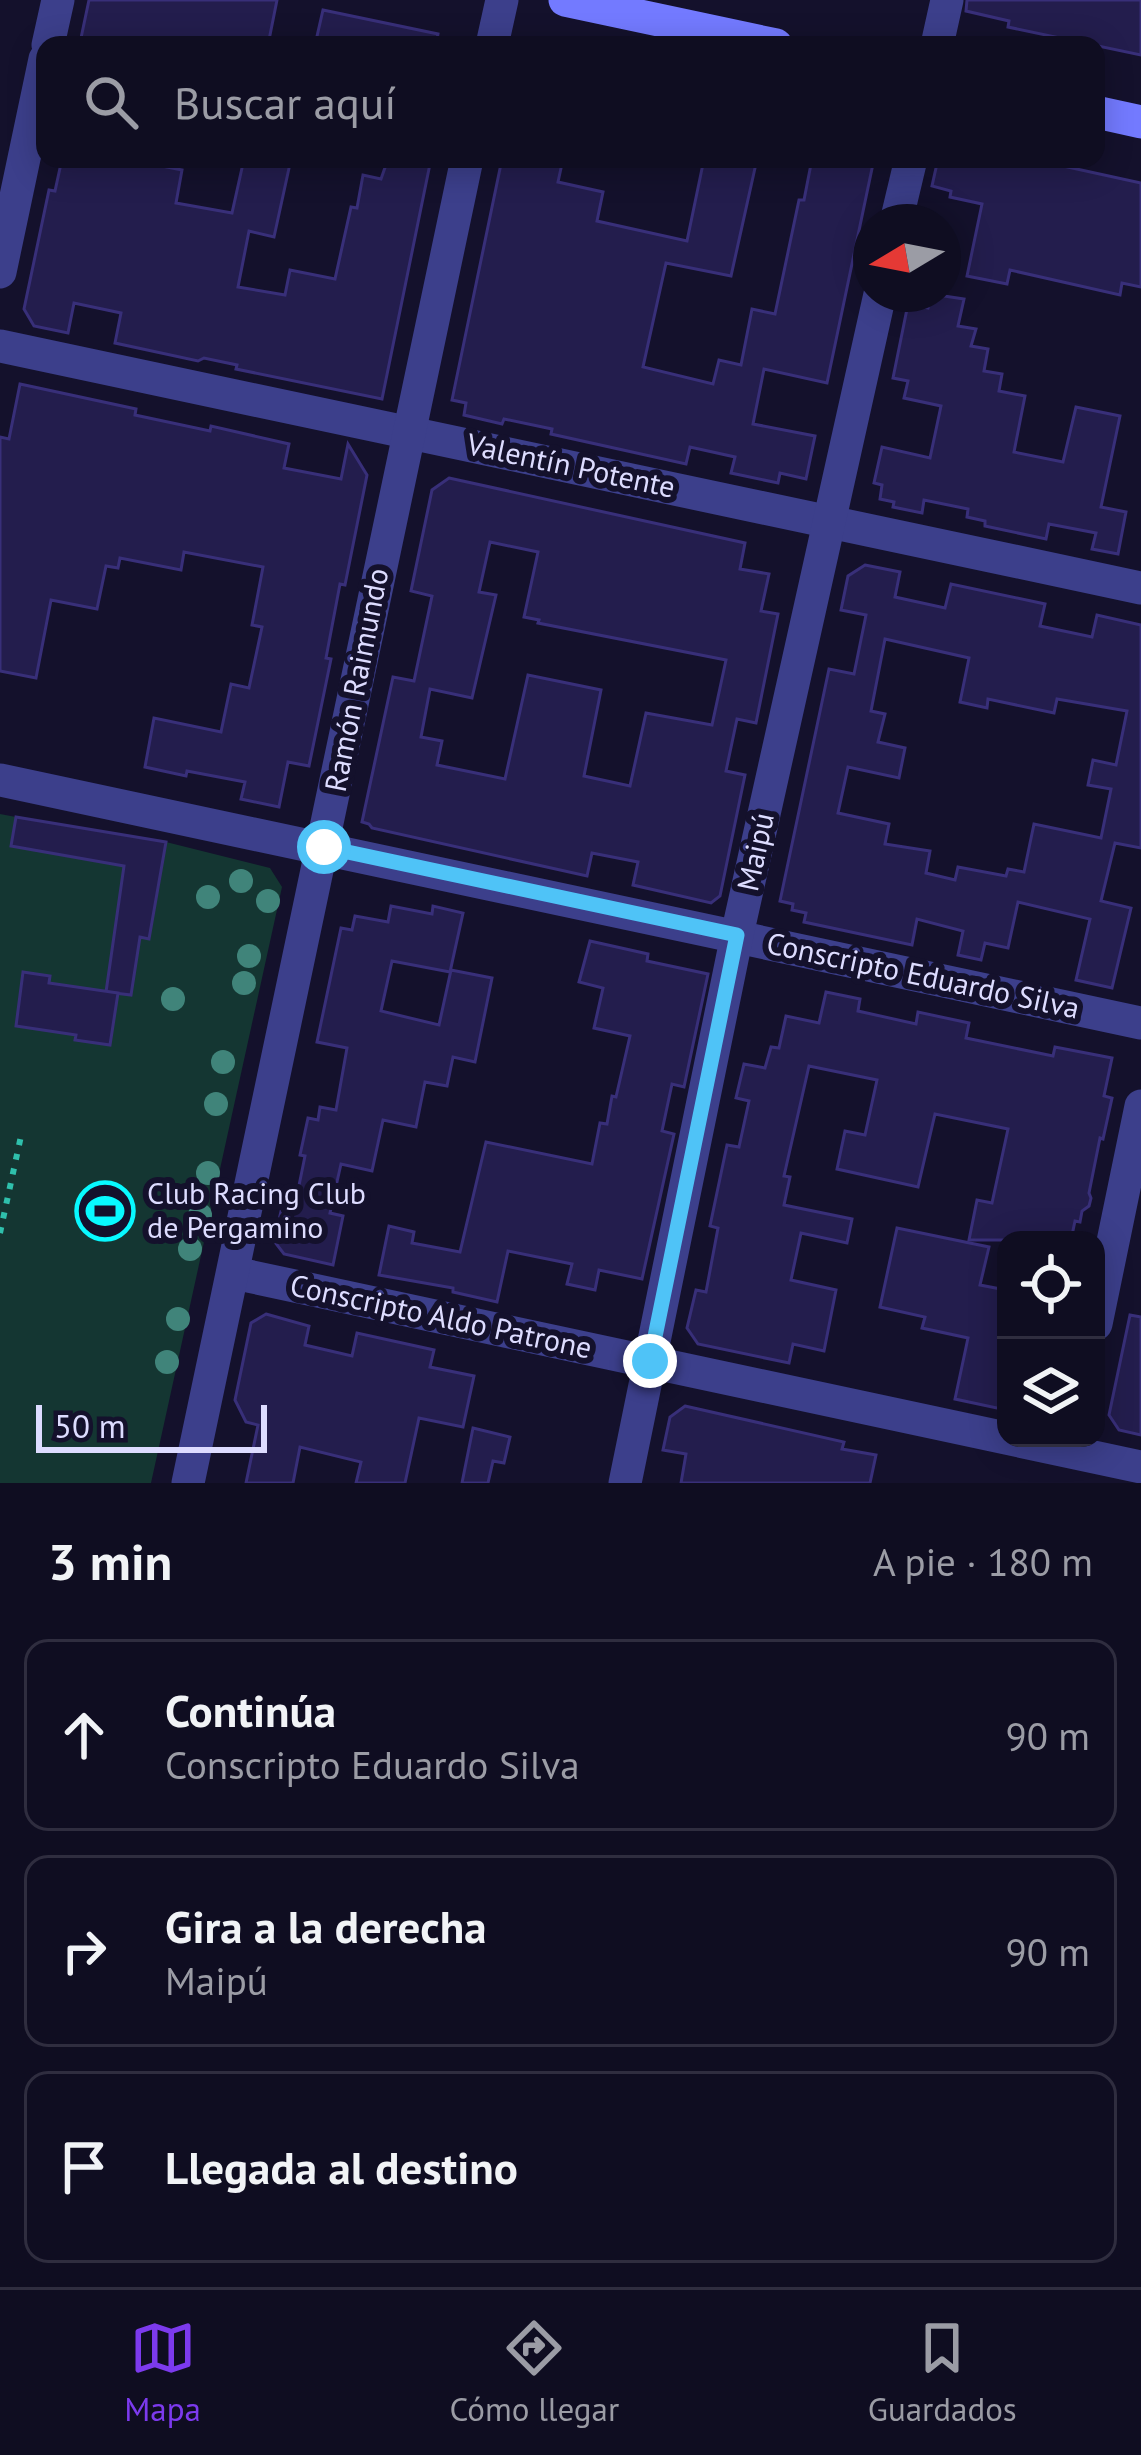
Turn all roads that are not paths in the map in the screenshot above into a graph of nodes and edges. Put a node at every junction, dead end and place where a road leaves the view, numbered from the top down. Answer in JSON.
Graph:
{"nodes":[{"id":1,"x":58,"y":0,"type":"edge"},
{"id":2,"x":502,"y":0,"type":"edge"},
{"id":3,"x":565,"y":0,"type":"edge"},
{"id":4,"x":947,"y":0,"type":"edge"},
{"id":5,"x":50,"y":36,"type":"edge"},
{"id":6,"x":494,"y":36,"type":"edge"},
{"id":7,"x":734,"y":36,"type":"edge"},
{"id":8,"x":939,"y":36,"type":"edge"},
{"id":9,"x":36,"y":102,"type":"edge"},
{"id":10,"x":1105,"y":114,"type":"edge"},
{"id":11,"x":1141,"y":122,"type":"edge"},
{"id":12,"x":465,"y":168,"type":"edge"},
{"id":13,"x":909,"y":168,"type":"edge"},
{"id":14,"x":900,"y":204,"type":"edge"},
{"id":15,"x":0,"y":272,"type":"edge"},
{"id":16,"x":876,"y":312,"type":"edge"},
{"id":17,"x":0,"y":346,"type":"edge"},
{"id":18,"x":407,"y":431,"type":"junction"},
{"id":19,"x":829,"y":521,"type":"junction"},
{"id":20,"x":1141,"y":588,"type":"edge"},
{"id":21,"x":0,"y":780,"type":"edge"},
{"id":22,"x":324,"y":847,"type":"junction"},
{"id":23,"x":737,"y":935,"type":"junction"},
{"id":24,"x":1141,"y":1023,"type":"edge"},
{"id":25,"x":1141,"y":1106,"type":"edge"},
{"id":26,"x":234,"y":1273,"type":"junction"},
{"id":27,"x":1105,"y":1280,"type":"edge"},
{"id":28,"x":650,"y":1361,"type":"junction"},
{"id":29,"x":1068,"y":1458,"type":"edge"},
{"id":30,"x":1141,"y":1467,"type":"edge"},
{"id":31,"x":188,"y":1483,"type":"edge"},
{"id":32,"x":625,"y":1483,"type":"edge"}],
"edges":[{"from":1,"to":5,"type":"street"},
{"from":2,"to":6,"type":"street"},
{"from":3,"to":7,"type":"main road"},
{"from":4,"to":8,"type":"street"},
{"from":9,"to":15,"type":"street"},
{"from":10,"to":11,"type":"main road"},
{"from":12,"to":18,"type":"street","name":"Ramón Raimundo"},
{"from":13,"to":14,"type":"street"},
{"from":16,"to":19,"type":"street","name":"Maipú"},
{"from":17,"to":18,"type":"street","name":"Valentín Potente"},
{"from":18,"to":19,"type":"street","name":"Valentín Potente"},
{"from":18,"to":22,"type":"street","name":"Ramón Raimundo"},
{"from":19,"to":20,"type":"street","name":"Valentín Potente"},
{"from":19,"to":23,"type":"street","name":"Maipú"},
{"from":21,"to":22,"type":"street","name":"Conscripto Eduardo Silva"},
{"from":22,"to":23,"type":"street","name":"Conscripto Eduardo Silva"},
{"from":22,"to":26,"type":"street","name":"Ramón Raimundo"},
{"from":23,"to":24,"type":"street","name":"Conscripto Eduardo Silva"},
{"from":23,"to":28,"type":"street","name":"Maipú"},
{"from":25,"to":27,"type":"street"},
{"from":26,"to":28,"type":"street","name":"Conscripto Aldo Patrone"},
{"from":26,"to":31,"type":"street","name":"Ramón Raimundo"},
{"from":28,"to":29,"type":"street","name":"Conscripto Aldo Patrone"},
{"from":28,"to":32,"type":"street","name":"Maipú"},
{"from":29,"to":30,"type":"street","name":"Conscripto Aldo Patrone"}]}
